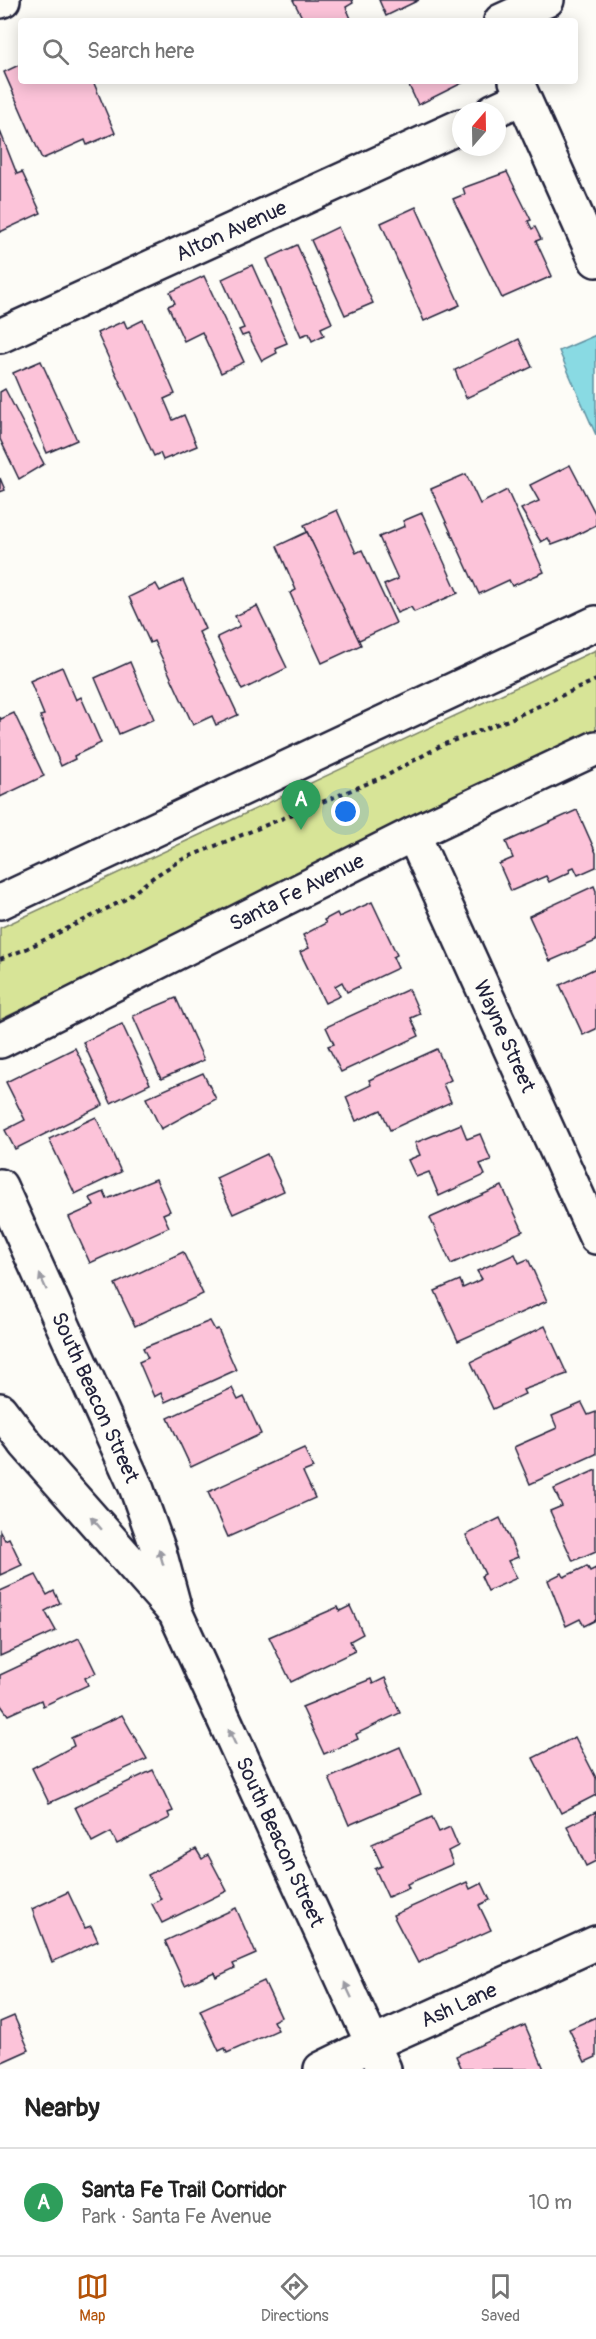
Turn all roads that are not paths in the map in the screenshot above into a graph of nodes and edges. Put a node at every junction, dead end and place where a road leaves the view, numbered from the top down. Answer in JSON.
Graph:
{"nodes":[{"id":1,"x":486,"y":0,"type":"edge"},
{"id":2,"x":547,"y":0,"type":"edge"},
{"id":3,"x":494,"y":18,"type":"edge"},
{"id":4,"x":508,"y":18,"type":"edge"},
{"id":5,"x":510,"y":97,"type":"edge"},
{"id":6,"x":452,"y":130,"type":"edge"},
{"id":7,"x":596,"y":260,"type":"edge"},
{"id":8,"x":0,"y":336,"type":"edge"},
{"id":9,"x":596,"y":623,"type":"edge"},
{"id":10,"x":596,"y":748,"type":"edge"},
{"id":11,"x":413,"y":834,"type":"junction"},
{"id":12,"x":0,"y":902,"type":"edge"},
{"id":13,"x":0,"y":1041,"type":"edge"},
{"id":14,"x":0,"y":1186,"type":"edge"},
{"id":15,"x":596,"y":1237,"type":"edge"},
{"id":16,"x":0,"y":1410,"type":"edge"},
{"id":17,"x":13,"y":1441,"type":"edge"},
{"id":18,"x":176,"y":1614,"type":"junction"},
{"id":19,"x":596,"y":1943,"type":"edge"},
{"id":20,"x":378,"y":2056,"type":"edge"},
{"id":21,"x":321,"y":2069,"type":"edge"}],
"edges":[{"from":1,"to":3,"type":"street"},
{"from":2,"to":4,"type":"street"},
{"from":5,"to":7,"type":"street"},
{"from":6,"to":8,"type":"street","name":"Alton Avenue"},
{"from":9,"to":12,"type":"street"},
{"from":10,"to":11,"type":"street","name":"Santa Fe Avenue"},
{"from":11,"to":13,"type":"street","name":"Santa Fe Avenue"},
{"from":11,"to":15,"type":"street","name":"Wayne Street"},
{"from":18,"to":14,"type":"street","name":"South Beacon Street","one_way":true},
{"from":16,"to":17,"type":"street","name":"South Beacon Street"},
{"from":18,"to":17,"type":"street","name":"South Beacon Street","one_way":true},
{"from":20,"to":18,"type":"street","name":"South Beacon Street","one_way":true},
{"from":19,"to":20,"type":"street","name":"Ash Lane"},
{"from":20,"to":21,"type":"street","name":"Ash Lane"}]}
